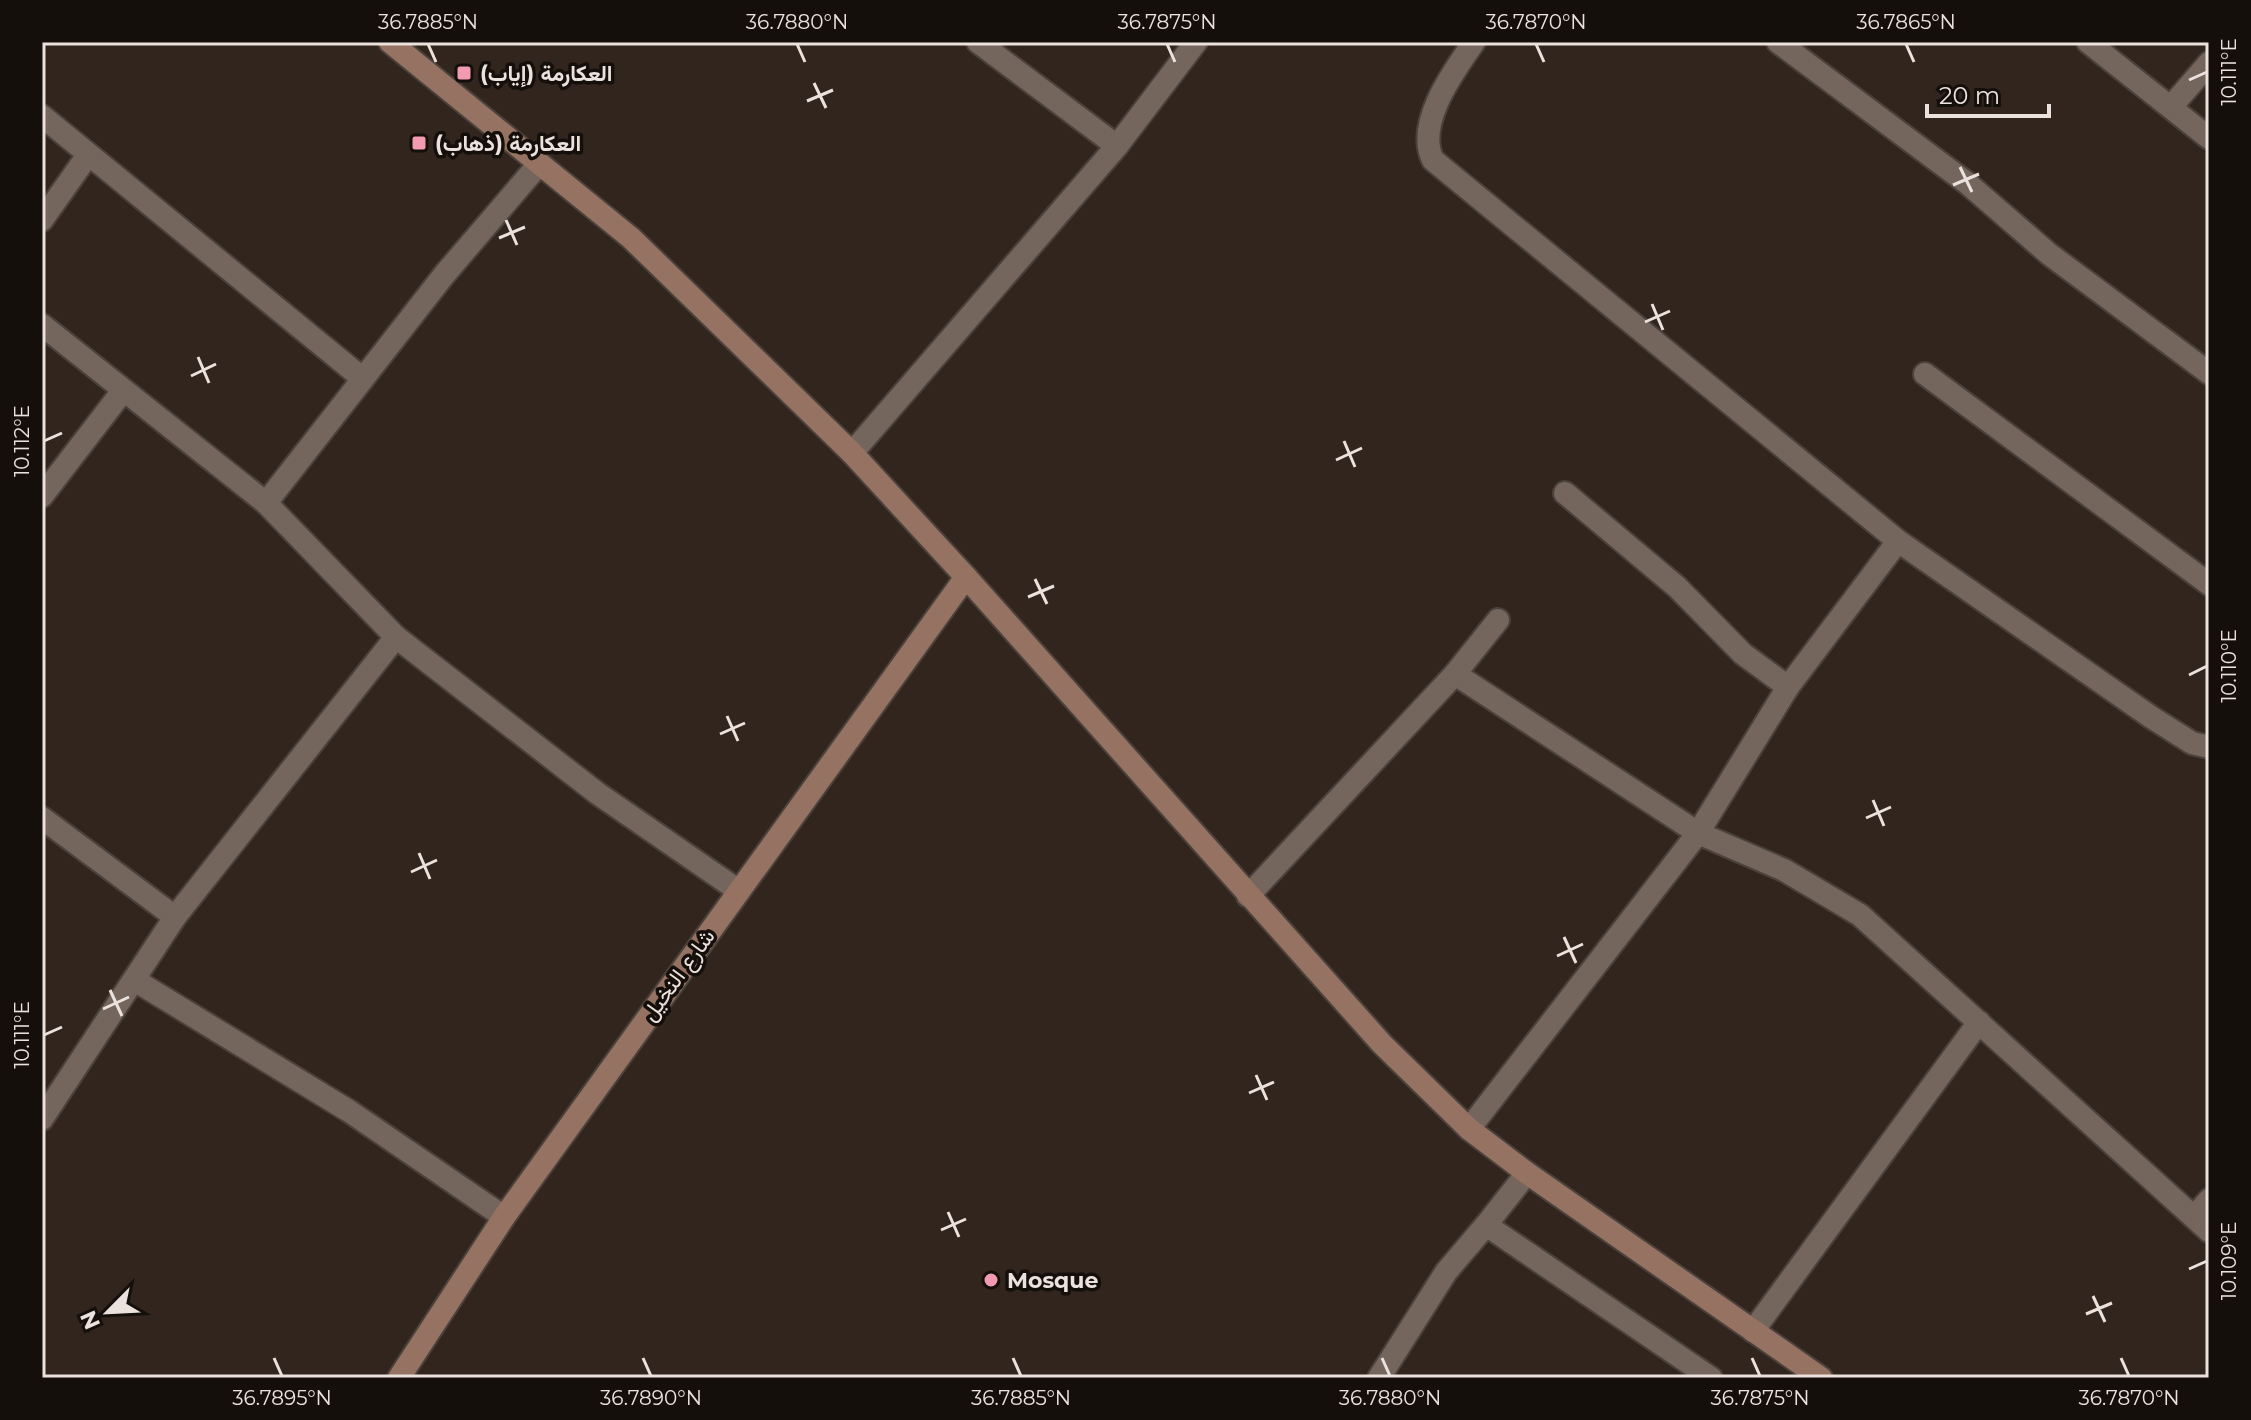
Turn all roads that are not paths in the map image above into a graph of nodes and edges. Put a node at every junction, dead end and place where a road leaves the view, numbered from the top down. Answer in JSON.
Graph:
{"nodes":[{"id":1,"x":390,"y":42,"type":"edge"},
{"id":2,"x":978,"y":42,"type":"edge"},
{"id":3,"x":1196,"y":42,"type":"edge"},
{"id":4,"x":1778,"y":42,"type":"edge"},
{"id":5,"x":2088,"y":42,"type":"edge"},
{"id":6,"x":1470,"y":43,"type":"edge"},
{"id":7,"x":2209,"y":63,"type":"edge"},
{"id":8,"x":2171,"y":107,"type":"junction"},
{"id":9,"x":42,"y":116,"type":"edge"},
{"id":10,"x":2209,"y":138,"type":"edge"},
{"id":11,"x":1117,"y":146,"type":"junction"},
{"id":12,"x":88,"y":155,"type":"junction"},
{"id":13,"x":539,"y":164,"type":"junction"},
{"id":14,"x":42,"y":220,"type":"edge"},
{"id":15,"x":42,"y":325,"type":"edge"},
{"id":16,"x":2209,"y":373,"type":"edge"},
{"id":17,"x":1925,"y":374,"type":"dead end"},
{"id":18,"x":362,"y":378,"type":"junction"},
{"id":19,"x":122,"y":392,"type":"junction"},
{"id":20,"x":852,"y":453,"type":"junction"},
{"id":21,"x":1565,"y":493,"type":"dead end"},
{"id":22,"x":42,"y":496,"type":"edge"},
{"id":23,"x":266,"y":503,"type":"junction"},
{"id":24,"x":1898,"y":541,"type":"junction"},
{"id":25,"x":966,"y":577,"type":"junction"},
{"id":26,"x":2209,"y":584,"type":"edge"},
{"id":27,"x":1498,"y":620,"type":"dead end"},
{"id":28,"x":396,"y":637,"type":"junction"},
{"id":29,"x":1455,"y":674,"type":"junction"},
{"id":30,"x":1788,"y":687,"type":"junction"},
{"id":31,"x":2209,"y":747,"type":"edge"},
{"id":32,"x":42,"y":818,"type":"edge"},
{"id":33,"x":1698,"y":833,"type":"junction"},
{"id":34,"x":739,"y":891,"type":"junction"},
{"id":35,"x":1248,"y":896,"type":"junction"},
{"id":36,"x":175,"y":917,"type":"junction"},
{"id":37,"x":136,"y":981,"type":"junction"},
{"id":38,"x":1979,"y":1022,"type":"junction"},
{"id":39,"x":46,"y":1105,"type":"edge"},
{"id":40,"x":1469,"y":1129,"type":"junction"},
{"id":41,"x":1527,"y":1173,"type":"junction"},
{"id":42,"x":2209,"y":1200,"type":"edge"},
{"id":43,"x":504,"y":1217,"type":"junction"},
{"id":44,"x":2201,"y":1224,"type":"edge"},
{"id":45,"x":1486,"y":1225,"type":"junction"},
{"id":46,"x":1753,"y":1331,"type":"junction"},
{"id":47,"x":399,"y":1378,"type":"edge"},
{"id":48,"x":1379,"y":1378,"type":"edge"},
{"id":49,"x":1711,"y":1378,"type":"edge"},
{"id":50,"x":1821,"y":1378,"type":"edge"}],
"edges":[{"from":1,"to":13,"type":"main road"},
{"from":2,"to":11,"type":"street"},
{"from":3,"to":11,"type":"street"},
{"from":4,"to":16,"type":"street"},
{"from":5,"to":8,"type":"street"},
{"from":6,"to":24,"type":"street"},
{"from":7,"to":8,"type":"street"},
{"from":8,"to":10,"type":"street"},
{"from":9,"to":12,"type":"street"},
{"from":11,"to":20,"type":"street"},
{"from":12,"to":14,"type":"street"},
{"from":12,"to":18,"type":"street"},
{"from":13,"to":18,"type":"street"},
{"from":13,"to":20,"type":"main road"},
{"from":15,"to":19,"type":"street"},
{"from":17,"to":26,"type":"street"},
{"from":18,"to":23,"type":"street"},
{"from":19,"to":22,"type":"street"},
{"from":19,"to":23,"type":"street"},
{"from":20,"to":25,"type":"main road"},
{"from":21,"to":30,"type":"street"},
{"from":23,"to":28,"type":"street"},
{"from":24,"to":30,"type":"street"},
{"from":24,"to":31,"type":"street"},
{"from":25,"to":34,"type":"main road","name":"شارع النخيل"},
{"from":25,"to":35,"type":"main road"},
{"from":27,"to":29,"type":"street"},
{"from":28,"to":34,"type":"street"},
{"from":28,"to":36,"type":"street"},
{"from":29,"to":33,"type":"street"},
{"from":29,"to":35,"type":"street"},
{"from":30,"to":33,"type":"street"},
{"from":32,"to":36,"type":"street"},
{"from":33,"to":38,"type":"street"},
{"from":33,"to":40,"type":"street"},
{"from":34,"to":43,"type":"main road","name":"شارع النخيل"},
{"from":35,"to":40,"type":"main road"},
{"from":36,"to":37,"type":"street"},
{"from":37,"to":39,"type":"street"},
{"from":37,"to":43,"type":"street"},
{"from":38,"to":44,"type":"street"},
{"from":38,"to":46,"type":"street"},
{"from":40,"to":41,"type":"main road"},
{"from":41,"to":45,"type":"street"},
{"from":41,"to":46,"type":"main road"},
{"from":42,"to":44,"type":"street"},
{"from":43,"to":47,"type":"main road","name":"شارع النخيل"},
{"from":45,"to":48,"type":"street"},
{"from":45,"to":49,"type":"street"},
{"from":46,"to":50,"type":"main road"}]}
